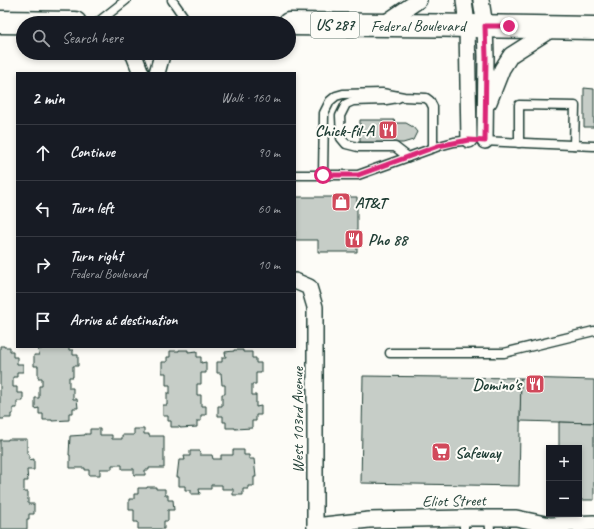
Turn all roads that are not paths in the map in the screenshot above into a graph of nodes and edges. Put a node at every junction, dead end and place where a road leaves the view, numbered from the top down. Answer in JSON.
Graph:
{"nodes":[{"id":1,"x":126,"y":0,"type":"edge"},
{"id":2,"x":172,"y":0,"type":"edge"},
{"id":3,"x":419,"y":0,"type":"edge"},
{"id":4,"x":464,"y":0,"type":"edge"},
{"id":5,"x":481,"y":0,"type":"edge"},
{"id":6,"x":106,"y":16,"type":"edge"},
{"id":7,"x":183,"y":16,"type":"edge"},
{"id":8,"x":0,"y":22,"type":"edge"},
{"id":9,"x":16,"y":22,"type":"edge"},
{"id":10,"x":296,"y":24,"type":"edge"},
{"id":11,"x":381,"y":25,"type":"junction"},
{"id":12,"x":476,"y":26,"type":"junction"},
{"id":13,"x":555,"y":27,"type":"junction"},
{"id":14,"x":594,"y":28,"type":"edge"},
{"id":15,"x":136,"y":60,"type":"edge"},
{"id":16,"x":160,"y":60,"type":"edge"},
{"id":17,"x":141,"y":72,"type":"edge"},
{"id":18,"x":156,"y":72,"type":"edge"},
{"id":19,"x":404,"y":97,"type":"junction"},
{"id":20,"x":485,"y":112,"type":"junction"},
{"id":21,"x":469,"y":140,"type":"junction"},
{"id":22,"x":485,"y":141,"type":"junction"},
{"id":23,"x":519,"y":143,"type":"junction"},
{"id":24,"x":574,"y":145,"type":"junction"},
{"id":25,"x":594,"y":146,"type":"edge"},
{"id":26,"x":432,"y":148,"type":"junction"},
{"id":27,"x":408,"y":157,"type":"junction"},
{"id":28,"x":296,"y":175,"type":"edge"},
{"id":29,"x":323,"y":175,"type":"junction"},
{"id":30,"x":302,"y":284,"type":"edge"},
{"id":31,"x":594,"y":331,"type":"edge"},
{"id":32,"x":390,"y":353,"type":"dead end"},
{"id":33,"x":464,"y":523,"type":"edge"},
{"id":34,"x":490,"y":523,"type":"edge"},
{"id":35,"x":594,"y":523,"type":"edge"},
{"id":36,"x":550,"y":527,"type":"edge"},
{"id":37,"x":315,"y":528,"type":"edge"}],
"edges":[{"from":1,"to":6,"type":"lane"},
{"from":2,"to":7,"type":"lane"},
{"from":3,"to":11,"type":"street"},
{"from":4,"to":12,"type":"street"},
{"from":5,"to":12,"type":"street"},
{"from":8,"to":9,"type":"main road"},
{"from":10,"to":11,"type":"main road","name":"Federal Boulevard","number":"US 287"},
{"from":11,"to":12,"type":"main road","name":"Federal Boulevard","number":"US 287"},
{"from":12,"to":13,"type":"main road","name":"Federal Boulevard","number":"US 287"},
{"from":12,"to":20,"type":"street"},
{"from":12,"to":21,"type":"street"},
{"from":13,"to":14,"type":"main road","name":"Federal Boulevard","number":"US 287"},
{"from":13,"to":20,"type":"street"},
{"from":15,"to":17,"type":"street"},
{"from":16,"to":18,"type":"street"},
{"from":19,"to":26,"type":"lane"},
{"from":19,"to":27,"type":"lane"},
{"from":19,"to":29,"type":"lane"},
{"from":20,"to":22,"type":"street"},
{"from":21,"to":22,"type":"lane"},
{"from":21,"to":26,"type":"lane"},
{"from":22,"to":23,"type":"lane"},
{"from":23,"to":24,"type":"lane"},
{"from":23,"to":24,"type":"lane"},
{"from":24,"to":25,"type":"lane"},
{"from":26,"to":27,"type":"lane"},
{"from":27,"to":29,"type":"lane"},
{"from":28,"to":29,"type":"lane"},
{"from":30,"to":37,"type":"street","name":"West 103rd Avenue"},
{"from":31,"to":32,"type":"lane"},
{"from":33,"to":34,"type":"street","name":"Eliot Street"},
{"from":33,"to":37,"type":"street","name":"Eliot Street"},
{"from":34,"to":36,"type":"street","name":"Eliot Street"},
{"from":35,"to":36,"type":"street","name":"Eliot Street"}]}
